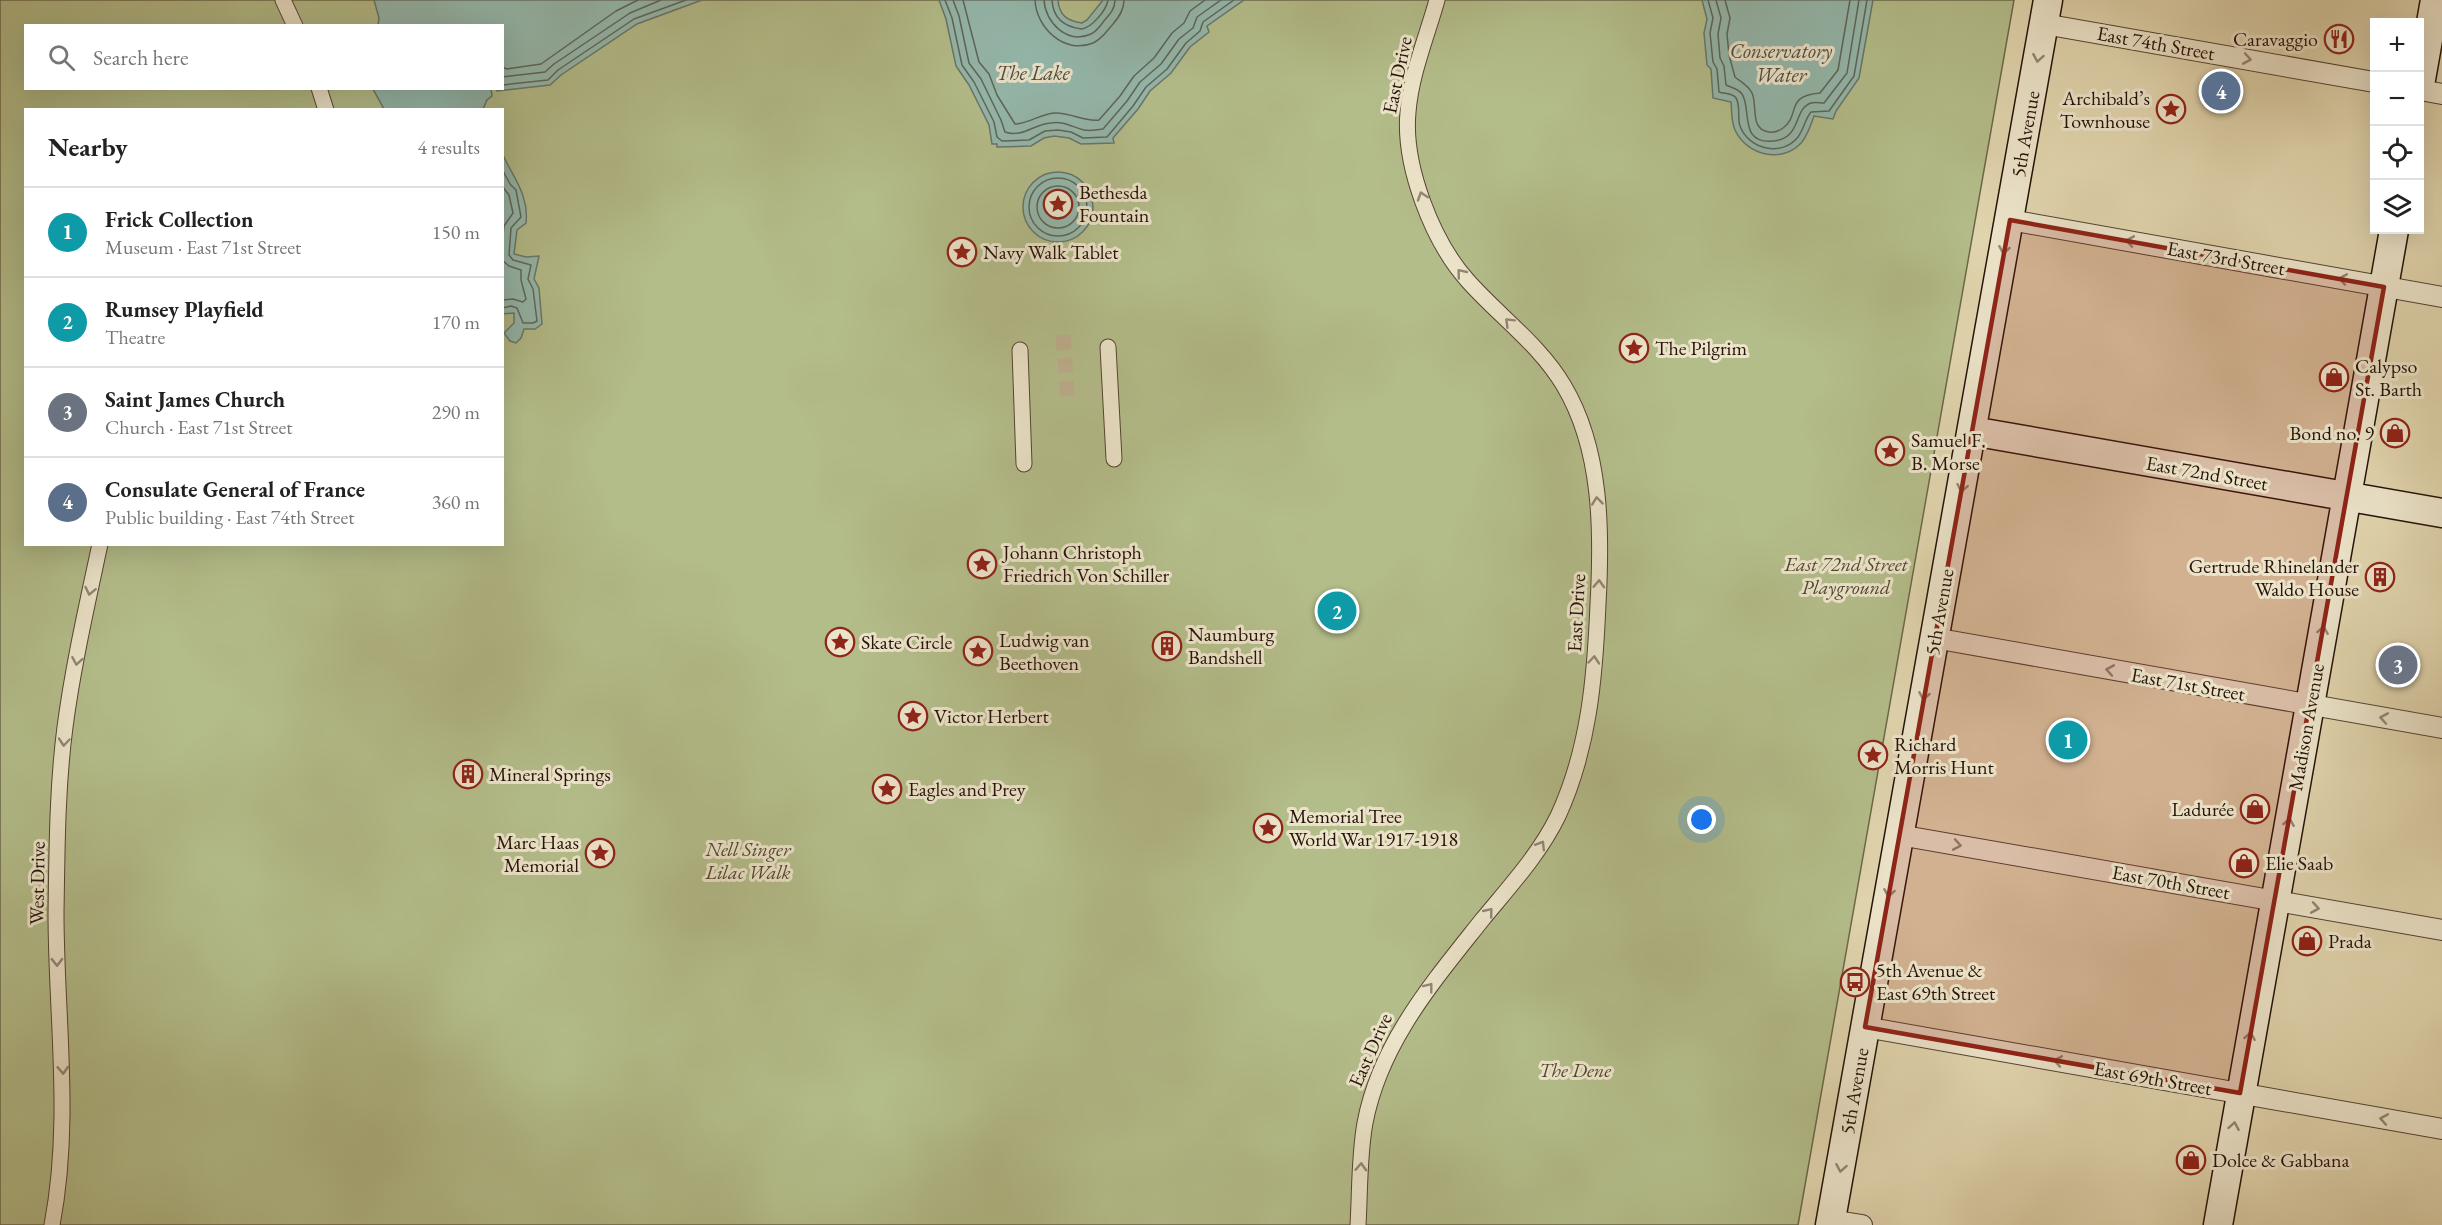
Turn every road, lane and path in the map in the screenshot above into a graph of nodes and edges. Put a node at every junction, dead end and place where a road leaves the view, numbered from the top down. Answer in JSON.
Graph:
{"nodes":[{"id":1,"x":283,"y":0,"type":"edge"},
{"id":2,"x":2434,"y":0,"type":"edge"},
{"id":3,"x":1435,"y":7,"type":"edge"},
{"id":4,"x":2046,"y":12,"type":"edge"},
{"id":5,"x":294,"y":24,"type":"edge"},
{"id":6,"x":2422,"y":72,"type":"edge"},
{"id":7,"x":2370,"y":81,"type":"edge"},
{"id":8,"x":321,"y":90,"type":"edge"},
{"id":9,"x":2424,"y":91,"type":"edge"},
{"id":10,"x":2442,"y":94,"type":"edge"},
{"id":11,"x":325,"y":108,"type":"edge"},
{"id":12,"x":2010,"y":220,"type":"junction"},
{"id":13,"x":2393,"y":234,"type":"edge"},
{"id":14,"x":2384,"y":287,"type":"junction"},
{"id":15,"x":2442,"y":297,"type":"edge"},
{"id":16,"x":1108,"y":347,"type":"dead end"},
{"id":17,"x":1020,"y":350,"type":"dead end"},
{"id":18,"x":1972,"y":431,"type":"junction"},
{"id":19,"x":1114,"y":459,"type":"dead end"},
{"id":20,"x":1024,"y":464,"type":"dead end"},
{"id":21,"x":2347,"y":497,"type":"junction"},
{"id":22,"x":2442,"y":513,"type":"edge"},
{"id":23,"x":100,"y":546,"type":"edge"},
{"id":24,"x":1934,"y":638,"type":"junction"},
{"id":25,"x":2310,"y":706,"type":"junction"},
{"id":26,"x":2442,"y":728,"type":"edge"},
{"id":27,"x":1899,"y":835,"type":"junction"},
{"id":28,"x":2274,"y":900,"type":"junction"},
{"id":29,"x":2442,"y":930,"type":"edge"},
{"id":30,"x":1865,"y":1027,"type":"junction"},
{"id":31,"x":2240,"y":1093,"type":"junction"},
{"id":32,"x":2442,"y":1129,"type":"edge"},
{"id":33,"x":1831,"y":1222,"type":"edge"},
{"id":34,"x":52,"y":1225,"type":"edge"},
{"id":35,"x":1358,"y":1225,"type":"edge"},
{"id":36,"x":1862,"y":1225,"type":"edge"},
{"id":37,"x":2217,"y":1225,"type":"edge"}],
"edges":[{"from":1,"to":5,"type":"street"},
{"from":2,"to":6,"type":"main road"},
{"from":35,"to":3,"type":"street","name":"East Drive","one_way":true},
{"from":4,"to":7,"type":"street","name":"East 74th Street","one_way":true},
{"from":4,"to":12,"type":"main road","name":"5th Avenue","one_way":true},
{"from":8,"to":11,"type":"street"},
{"from":9,"to":10,"type":"street"},
{"from":14,"to":12,"type":"street","name":"East 73rd Street","one_way":true},
{"from":12,"to":18,"type":"main road","name":"5th Avenue","one_way":true},
{"from":13,"to":14,"type":"main road","name":"Madison Avenue"},
{"from":14,"to":15,"type":"street","name":"East 73rd Street"},
{"from":14,"to":21,"type":"main road","name":"Madison Avenue"},
{"from":16,"to":19,"type":"street"},
{"from":17,"to":20,"type":"street"},
{"from":18,"to":21,"type":"main road","name":"East 72nd Street"},
{"from":18,"to":24,"type":"main road","name":"5th Avenue","one_way":true},
{"from":21,"to":22,"type":"main road","name":"East 72nd Street"},
{"from":25,"to":21,"type":"main road","name":"Madison Avenue","one_way":true},
{"from":23,"to":34,"type":"street","name":"West Drive","one_way":true},
{"from":25,"to":24,"type":"street","name":"East 71st Street","one_way":true},
{"from":24,"to":27,"type":"main road","name":"5th Avenue","one_way":true},
{"from":26,"to":25,"type":"street","name":"East 71st Street","one_way":true},
{"from":28,"to":25,"type":"main road","name":"Madison Avenue","one_way":true},
{"from":27,"to":28,"type":"street","name":"East 70th Street","one_way":true},
{"from":27,"to":30,"type":"main road","name":"5th Avenue","one_way":true},
{"from":28,"to":29,"type":"street","name":"East 70th Street","one_way":true},
{"from":31,"to":28,"type":"main road","name":"Madison Avenue","one_way":true},
{"from":31,"to":30,"type":"street","name":"East 69th Street","one_way":true},
{"from":30,"to":33,"type":"main road","name":"5th Avenue","one_way":true},
{"from":32,"to":31,"type":"street","name":"East 69th Street","one_way":true},
{"from":37,"to":31,"type":"main road","name":"Madison Avenue","one_way":true},
{"from":33,"to":36,"type":"street"}]}
